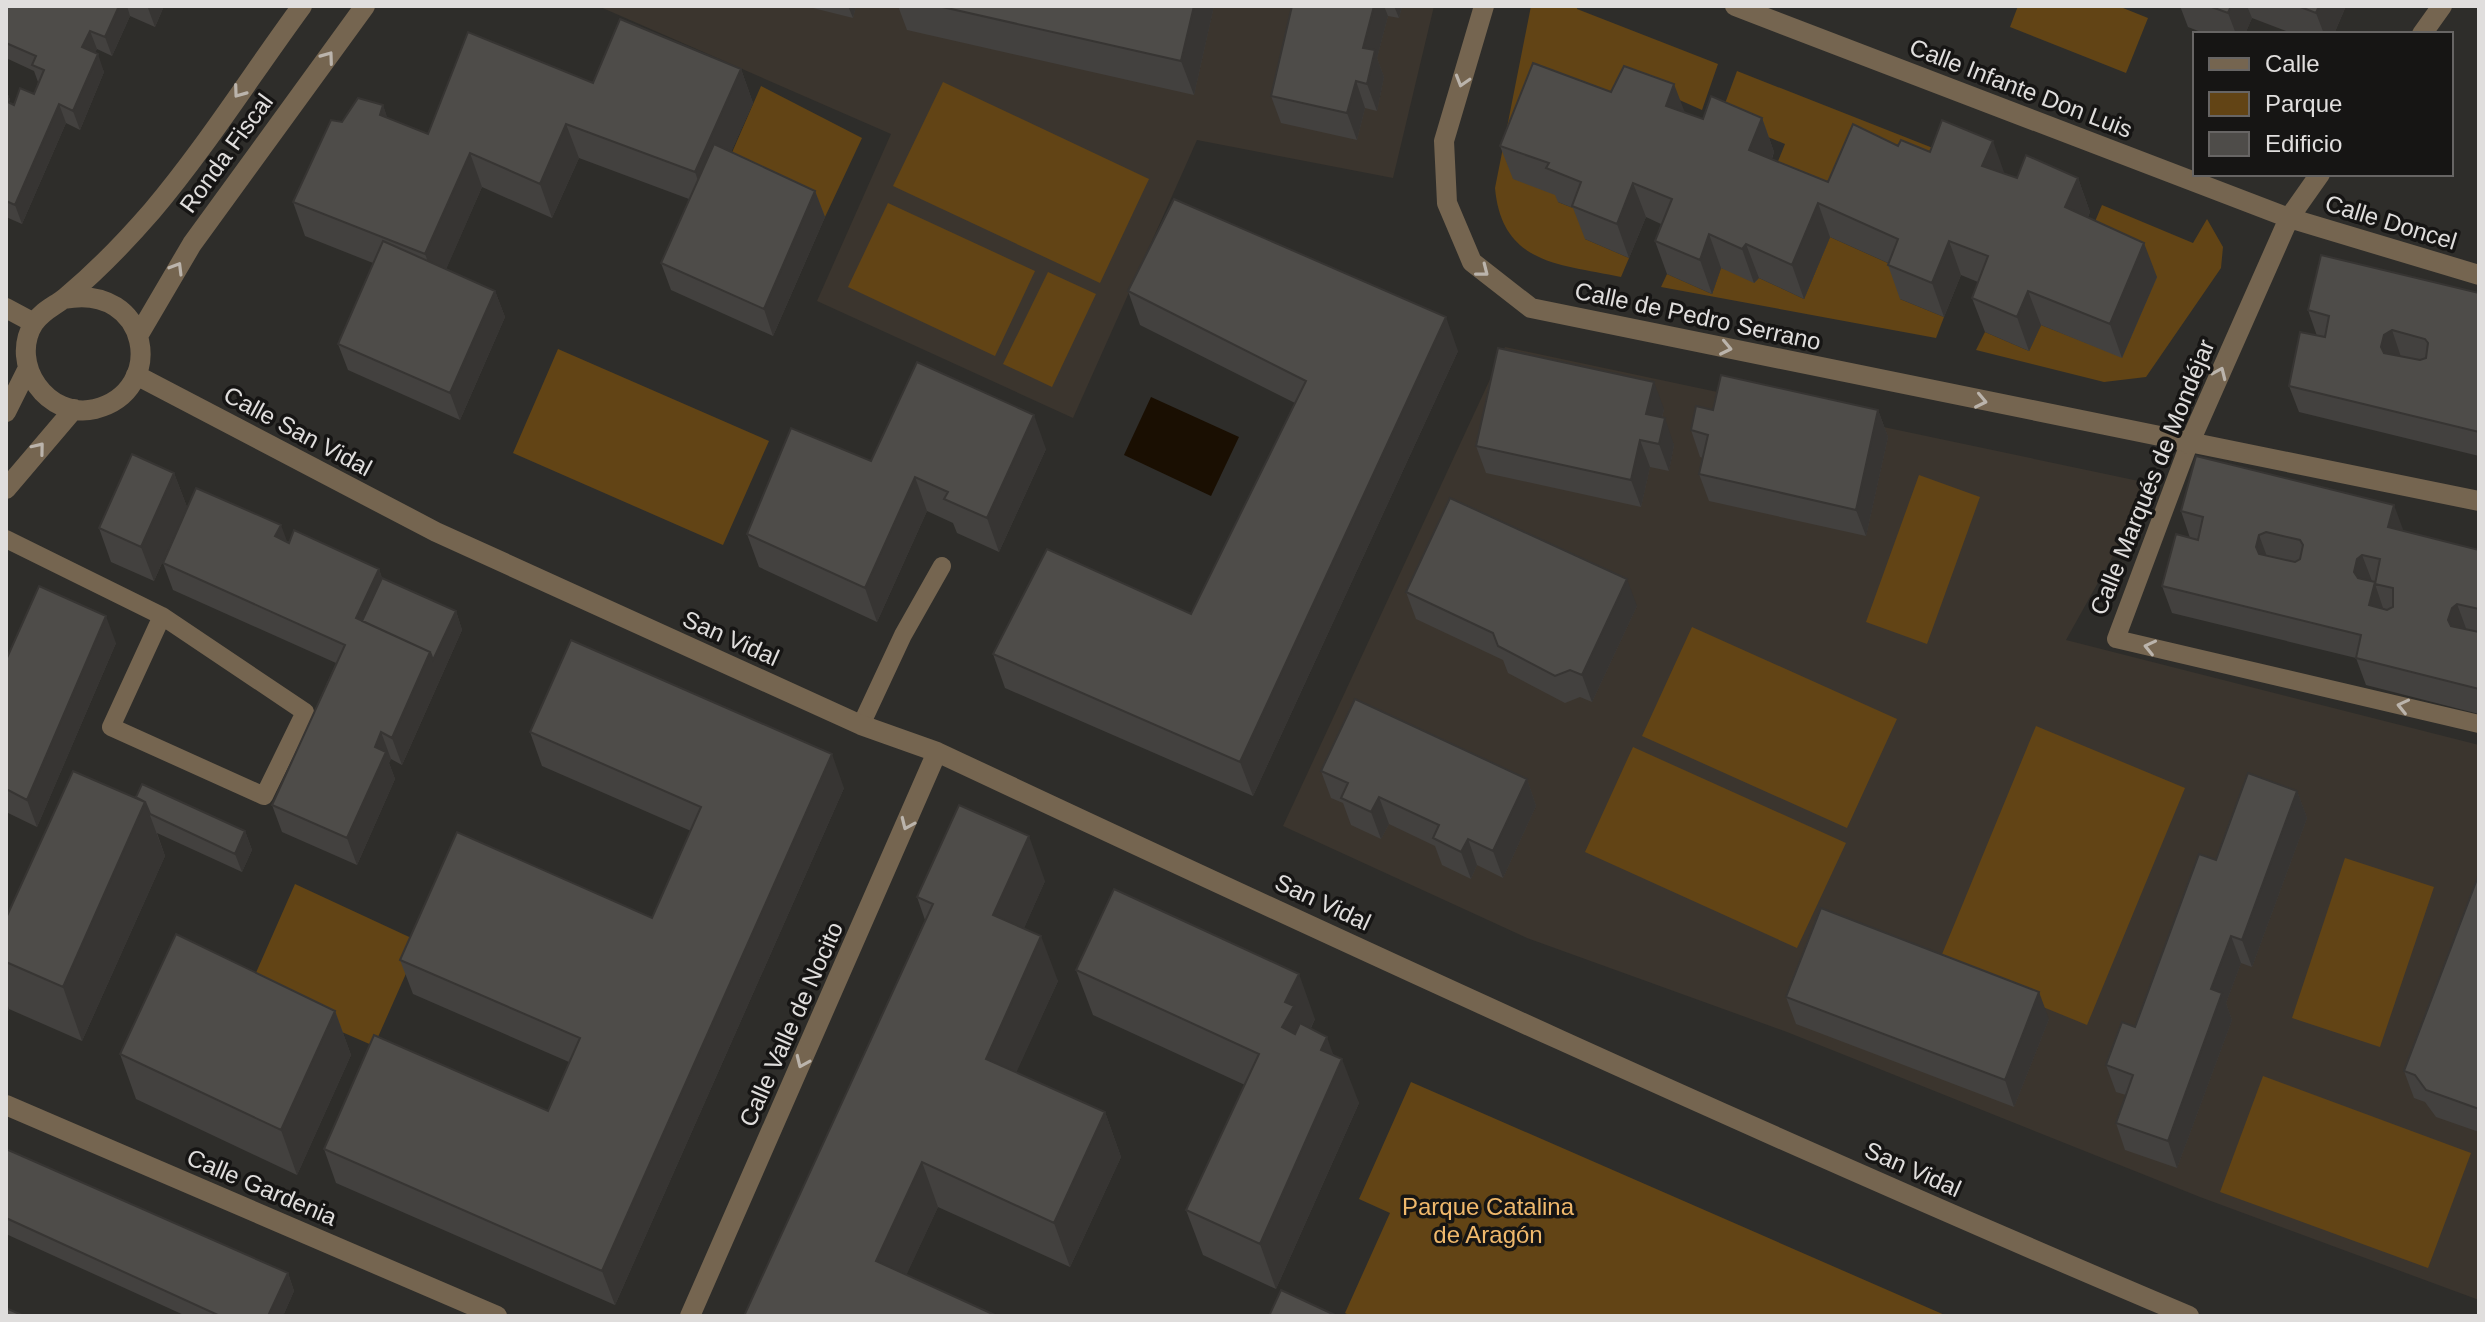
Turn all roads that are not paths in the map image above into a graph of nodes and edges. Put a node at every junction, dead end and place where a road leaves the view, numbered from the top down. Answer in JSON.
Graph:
{"nodes":[{"id":1,"x":302,"y":6,"type":"edge"},
{"id":2,"x":365,"y":6,"type":"edge"},
{"id":3,"x":1484,"y":6,"type":"edge"},
{"id":4,"x":1735,"y":6,"type":"edge"},
{"id":5,"x":2442,"y":6,"type":"edge"},
{"id":6,"x":2423,"y":32,"type":"edge"},
{"id":7,"x":2319,"y":176,"type":"edge"},
{"id":8,"x":2289,"y":218,"type":"junction"},
{"id":9,"x":2479,"y":275,"type":"edge"},
{"id":10,"x":64,"y":299,"type":"junction"},
{"id":11,"x":6,"y":308,"type":"edge"},
{"id":12,"x":34,"y":323,"type":"junction"},
{"id":13,"x":138,"y":336,"type":"junction"},
{"id":14,"x":28,"y":368,"type":"junction"},
{"id":15,"x":136,"y":375,"type":"junction"},
{"id":16,"x":74,"y":409,"type":"junction"},
{"id":17,"x":6,"y":412,"type":"edge"},
{"id":18,"x":2189,"y":444,"type":"junction"},
{"id":19,"x":6,"y":489,"type":"edge"},
{"id":20,"x":2479,"y":501,"type":"edge"},
{"id":21,"x":436,"y":532,"type":"joint"},
{"id":22,"x":6,"y":539,"type":"edge"},
{"id":23,"x":942,"y":566,"type":"dead end"},
{"id":24,"x":162,"y":616,"type":"junction"},
{"id":25,"x":2479,"y":724,"type":"edge"},
{"id":26,"x":861,"y":725,"type":"junction"},
{"id":27,"x":937,"y":752,"type":"junction"},
{"id":28,"x":6,"y":1105,"type":"edge"},
{"id":29,"x":497,"y":1316,"type":"edge"},
{"id":30,"x":690,"y":1316,"type":"edge"},
{"id":31,"x":2189,"y":1316,"type":"edge"}],
"edges":[{"from":1,"to":10,"type":"street","name":"Ronda Fiscal","one_way":true},
{"from":13,"to":2,"type":"street","name":"Ronda Fiscal","one_way":true},
{"from":3,"to":18,"type":"street","name":"Calle de Pedro Serrano","one_way":true},
{"from":4,"to":8,"type":"street","name":"Calle Infante Don Luis"},
{"from":5,"to":6,"type":"street"},
{"from":7,"to":8,"type":"street","name":"Calle Marqués de Mondéjar"},
{"from":8,"to":9,"type":"street","name":"Calle Doncel"},
{"from":18,"to":8,"type":"street","name":"Calle Marqués de Mondéjar","one_way":true},
{"from":10,"to":12,"type":"street","name":"Ronda Fiscal"},
{"from":10,"to":13,"type":"street"},
{"from":11,"to":12,"type":"street"},
{"from":12,"to":14,"type":"street"},
{"from":13,"to":15,"type":"street","name":"Ronda Fiscal"},
{"from":14,"to":16,"type":"street"},
{"from":14,"to":17,"type":"street"},
{"from":15,"to":16,"type":"street"},
{"from":15,"to":21,"type":"street","name":"Calle San Vidal"},
{"from":19,"to":16,"type":"street","one_way":true},
{"from":18,"to":20,"type":"street","name":"Calle de Pedro Serrano"},
{"from":25,"to":18,"type":"lane","name":"Calle Marqués de Mondéjar","one_way":true},
{"from":21,"to":26,"type":"street","name":"San Vidal"},
{"from":22,"to":24,"type":"lane"},
{"from":23,"to":26,"type":"lane"},
{"from":24,"to":24,"type":"lane"},
{"from":26,"to":27,"type":"street","name":"San Vidal"},
{"from":27,"to":30,"type":"street","name":"Calle Valle de Nocito","one_way":true},
{"from":27,"to":31,"type":"street","name":"San Vidal"},
{"from":28,"to":29,"type":"street","name":"Calle Gardenia"}]}
